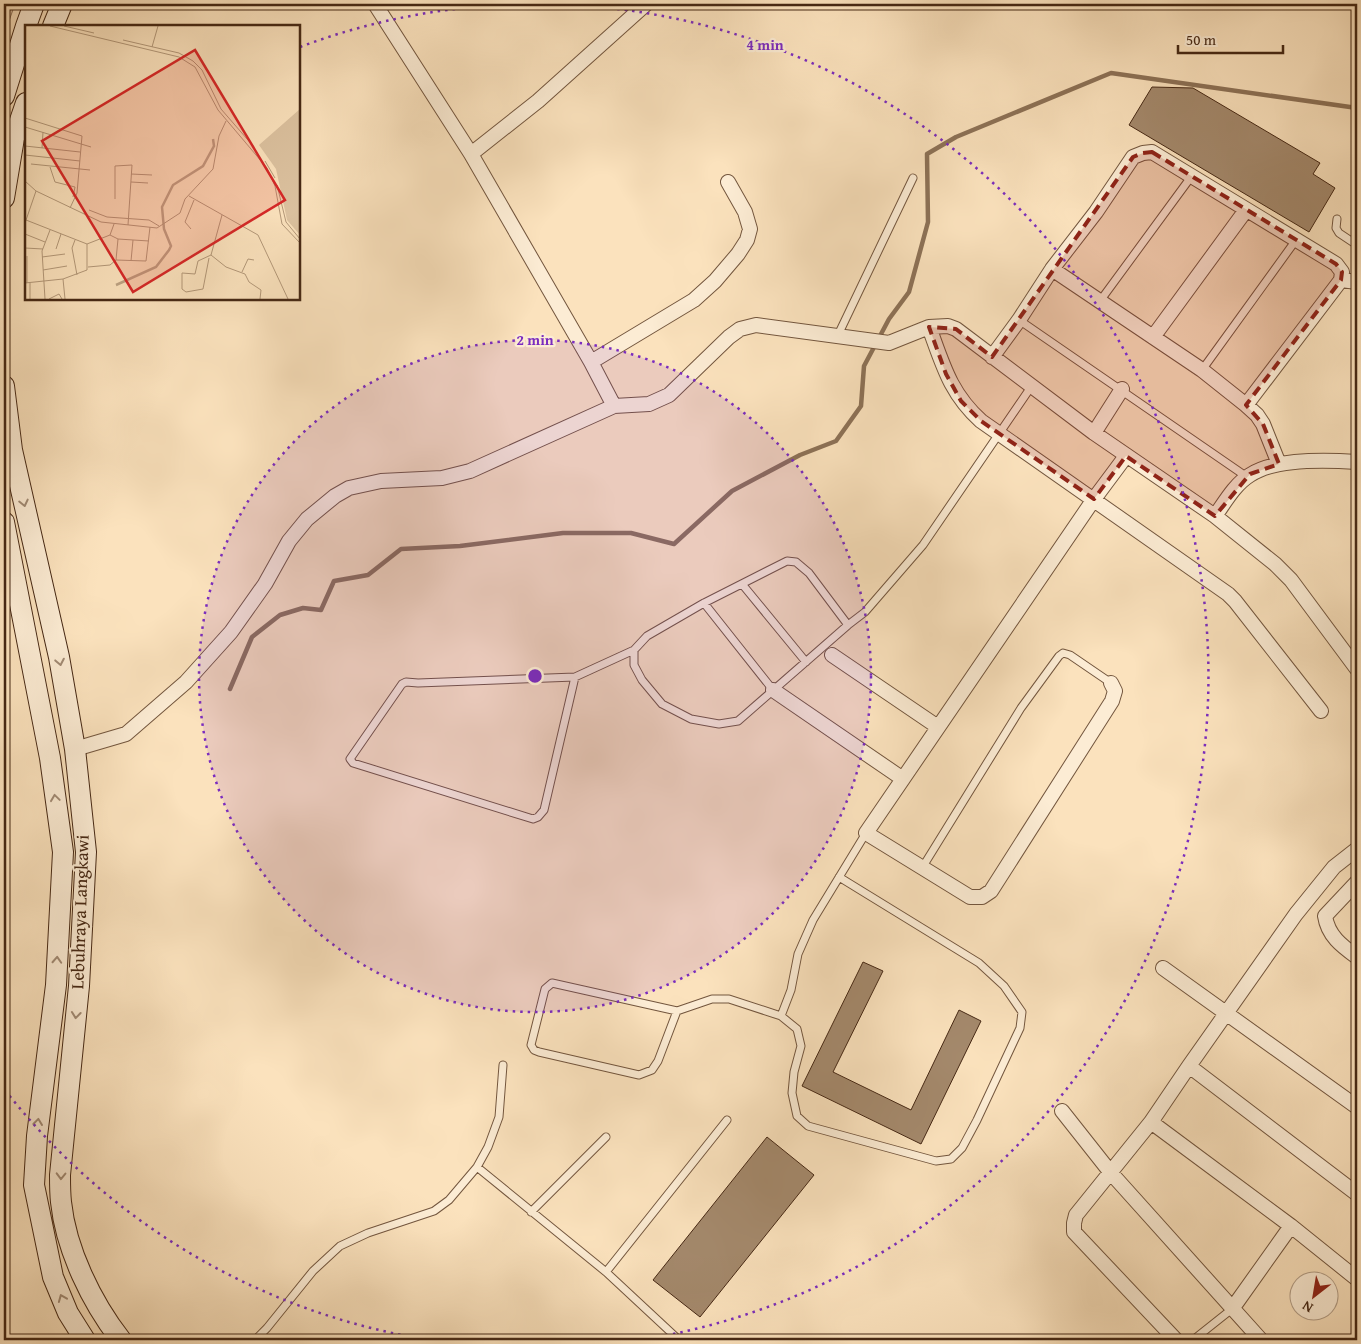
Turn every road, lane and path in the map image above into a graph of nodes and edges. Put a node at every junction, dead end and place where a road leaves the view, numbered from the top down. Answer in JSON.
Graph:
{"nodes":[{"id":1,"x":34,"y":4,"type":"edge"},
{"id":2,"x":62,"y":4,"type":"edge"},
{"id":3,"x":375,"y":4,"type":"edge"},
{"id":4,"x":646,"y":4,"type":"edge"},
{"id":5,"x":26,"y":25,"type":"edge"},
{"id":6,"x":53,"y":25,"type":"edge"},
{"id":7,"x":25,"y":29,"type":"edge"},
{"id":8,"x":4,"y":96,"type":"edge"},
{"id":9,"x":25,"y":106,"type":"edge"},
{"id":10,"x":471,"y":154,"type":"junction"},
{"id":11,"x":1191,"y":177,"type":"junction"},
{"id":12,"x":913,"y":178,"type":"dead end"},
{"id":13,"x":728,"y":182,"type":"dead end"},
{"id":14,"x":4,"y":198,"type":"edge"},
{"id":15,"x":1246,"y":210,"type":"junction"},
{"id":16,"x":1336,"y":219,"type":"dead end"},
{"id":17,"x":1296,"y":240,"type":"junction"},
{"id":18,"x":1357,"y":245,"type":"edge"},
{"id":19,"x":1052,"y":270,"type":"junction"},
{"id":20,"x":1341,"y":280,"type":"junction"},
{"id":21,"x":1357,"y":282,"type":"edge"},
{"id":22,"x":1100,"y":301,"type":"junction"},
{"id":23,"x":1020,"y":320,"type":"junction"},
{"id":24,"x":929,"y":327,"type":"junction"},
{"id":25,"x":838,"y":335,"type":"junction"},
{"id":26,"x":1153,"y":337,"type":"junction"},
{"id":27,"x":992,"y":357,"type":"junction"},
{"id":28,"x":591,"y":362,"type":"junction"},
{"id":29,"x":1202,"y":370,"type":"junction"},
{"id":30,"x":4,"y":386,"type":"edge"},
{"id":31,"x":1031,"y":387,"type":"junction"},
{"id":32,"x":1122,"y":389,"type":"junction"},
{"id":33,"x":1246,"y":405,"type":"junction"},
{"id":34,"x":614,"y":406,"type":"junction"},
{"id":35,"x":1094,"y":433,"type":"junction"},
{"id":36,"x":999,"y":434,"type":"junction"},
{"id":37,"x":1126,"y":456,"type":"junction"},
{"id":38,"x":1357,"y":462,"type":"edge"},
{"id":39,"x":1279,"y":464,"type":"junction"},
{"id":40,"x":1247,"y":477,"type":"junction"},
{"id":41,"x":1094,"y":499,"type":"junction"},
{"id":42,"x":1215,"y":516,"type":"junction"},
{"id":43,"x":4,"y":522,"type":"edge"},
{"id":44,"x":742,"y":584,"type":"junction"},
{"id":45,"x":704,"y":603,"type":"junction"},
{"id":46,"x":848,"y":625,"type":"junction"},
{"id":47,"x":634,"y":650,"type":"junction"},
{"id":48,"x":832,"y":655,"type":"dead end"},
{"id":49,"x":806,"y":662,"type":"junction"},
{"id":50,"x":1357,"y":669,"type":"edge"},
{"id":51,"x":575,"y":678,"type":"junction"},
{"id":52,"x":1111,"y":683,"type":"joint"},
{"id":53,"x":774,"y":690,"type":"junction"},
{"id":54,"x":1321,"y":711,"type":"dead end"},
{"id":55,"x":938,"y":727,"type":"junction"},
{"id":56,"x":75,"y":749,"type":"junction"},
{"id":57,"x":903,"y":779,"type":"junction"},
{"id":58,"x":866,"y":833,"type":"junction"},
{"id":59,"x":1357,"y":849,"type":"edge"},
{"id":60,"x":922,"y":868,"type":"junction"},
{"id":61,"x":839,"y":877,"type":"junction"},
{"id":62,"x":1357,"y":882,"type":"edge"},
{"id":63,"x":1357,"y":957,"type":"edge"},
{"id":64,"x":1163,"y":968,"type":"dead end"},
{"id":65,"x":56,"y":985,"type":"junction"},
{"id":66,"x":79,"y":986,"type":"junction"},
{"id":67,"x":677,"y":1011,"type":"junction"},
{"id":68,"x":1226,"y":1013,"type":"junction"},
{"id":69,"x":781,"y":1016,"type":"junction"},
{"id":70,"x":503,"y":1065,"type":"dead end"},
{"id":71,"x":1188,"y":1066,"type":"junction"},
{"id":72,"x":1357,"y":1107,"type":"edge"},
{"id":73,"x":1062,"y":1111,"type":"dead end"},
{"id":74,"x":727,"y":1120,"type":"dead end"},
{"id":75,"x":1151,"y":1122,"type":"junction"},
{"id":76,"x":606,"y":1137,"type":"dead end"},
{"id":77,"x":477,"y":1167,"type":"junction"},
{"id":78,"x":1111,"y":1173,"type":"junction"},
{"id":79,"x":1357,"y":1194,"type":"edge"},
{"id":80,"x":531,"y":1212,"type":"junction"},
{"id":81,"x":1291,"y":1226,"type":"junction"},
{"id":82,"x":606,"y":1272,"type":"junction"},
{"id":83,"x":1357,"y":1279,"type":"edge"},
{"id":84,"x":1232,"y":1309,"type":"junction"},
{"id":85,"x":678,"y":1339,"type":"edge"},
{"id":86,"x":85,"y":1340,"type":"edge"},
{"id":87,"x":121,"y":1340,"type":"edge"},
{"id":88,"x":255,"y":1340,"type":"edge"},
{"id":89,"x":1176,"y":1340,"type":"edge"},
{"id":90,"x":1193,"y":1340,"type":"edge"},
{"id":91,"x":1261,"y":1340,"type":"edge"}],
"edges":[{"from":1,"to":5,"type":"main road"},
{"from":2,"to":6,"type":"main road"},
{"from":3,"to":10,"type":"street"},
{"from":4,"to":10,"type":"street"},
{"from":7,"to":8,"type":"main road"},
{"from":9,"to":14,"type":"main road"},
{"from":10,"to":28,"type":"street"},
{"from":11,"to":15,"type":"street"},
{"from":11,"to":19,"type":"street"},
{"from":11,"to":22,"type":"lane"},
{"from":12,"to":25,"type":"lane"},
{"from":13,"to":28,"type":"street"},
{"from":15,"to":17,"type":"street"},
{"from":15,"to":26,"type":"street"},
{"from":16,"to":18,"type":"lane"},
{"from":17,"to":20,"type":"street"},
{"from":17,"to":29,"type":"lane"},
{"from":19,"to":22,"type":"street"},
{"from":19,"to":23,"type":"street"},
{"from":20,"to":21,"type":"street"},
{"from":20,"to":33,"type":"street"},
{"from":22,"to":26,"type":"street"},
{"from":23,"to":27,"type":"street"},
{"from":23,"to":32,"type":"lane"},
{"from":24,"to":25,"type":"street"},
{"from":24,"to":27,"type":"street"},
{"from":24,"to":36,"type":"street"},
{"from":25,"to":34,"type":"street"},
{"from":26,"to":29,"type":"street"},
{"from":27,"to":31,"type":"street"},
{"from":28,"to":34,"type":"street"},
{"from":29,"to":33,"type":"street"},
{"from":30,"to":56,"type":"main road","name":"Lebuhraya Langkawi","one_way":true},
{"from":31,"to":35,"type":"street"},
{"from":31,"to":36,"type":"lane"},
{"from":32,"to":35,"type":"street"},
{"from":32,"to":40,"type":"lane"},
{"from":33,"to":39,"type":"street"},
{"from":34,"to":56,"type":"street"},
{"from":35,"to":37,"type":"street"},
{"from":36,"to":41,"type":"street"},
{"from":36,"to":46,"type":"lane"},
{"from":37,"to":41,"type":"street"},
{"from":37,"to":42,"type":"street"},
{"from":38,"to":39,"type":"street"},
{"from":39,"to":40,"type":"street"},
{"from":40,"to":42,"type":"street"},
{"from":41,"to":54,"type":"street"},
{"from":41,"to":55,"type":"street"},
{"from":42,"to":50,"type":"street"},
{"from":65,"to":43,"type":"main road","name":"Lebuhraya Langkawi","one_way":true},
{"from":44,"to":45,"type":"lane"},
{"from":44,"to":46,"type":"lane"},
{"from":44,"to":49,"type":"lane"},
{"from":45,"to":47,"type":"lane"},
{"from":45,"to":53,"type":"lane"},
{"from":46,"to":49,"type":"lane"},
{"from":47,"to":51,"type":"lane"},
{"from":47,"to":53,"type":"lane"},
{"from":48,"to":55,"type":"street"},
{"from":49,"to":53,"type":"lane"},
{"from":51,"to":51,"type":"lane"},
{"from":52,"to":60,"type":"lane"},
{"from":52,"to":60,"type":"street"},
{"from":53,"to":57,"type":"street"},
{"from":55,"to":57,"type":"street"},
{"from":56,"to":66,"type":"main road","name":"Lebuhraya Langkawi"},
{"from":57,"to":58,"type":"street"},
{"from":58,"to":60,"type":"street"},
{"from":58,"to":61,"type":"lane"},
{"from":59,"to":68,"type":"street"},
{"from":61,"to":69,"type":"lane"},
{"from":61,"to":69,"type":"lane"},
{"from":62,"to":63,"type":"street"},
{"from":64,"to":68,"type":"street"},
{"from":65,"to":66,"type":"main road"},
{"from":86,"to":65,"type":"main road","name":"Lebuhraya Langkawi","one_way":true},
{"from":66,"to":87,"type":"main road","name":"Lebuhraya Langkawi","one_way":true},
{"from":67,"to":67,"type":"lane"},
{"from":67,"to":69,"type":"lane"},
{"from":68,"to":71,"type":"street"},
{"from":68,"to":72,"type":"street"},
{"from":70,"to":77,"type":"lane"},
{"from":71,"to":75,"type":"street"},
{"from":71,"to":79,"type":"street"},
{"from":73,"to":78,"type":"street"},
{"from":74,"to":82,"type":"lane"},
{"from":75,"to":78,"type":"street"},
{"from":75,"to":81,"type":"street"},
{"from":76,"to":80,"type":"lane"},
{"from":77,"to":80,"type":"lane"},
{"from":77,"to":88,"type":"lane"},
{"from":78,"to":84,"type":"street"},
{"from":78,"to":89,"type":"street"},
{"from":80,"to":82,"type":"lane"},
{"from":81,"to":83,"type":"street"},
{"from":81,"to":84,"type":"street"},
{"from":82,"to":85,"type":"lane"},
{"from":84,"to":90,"type":"lane"},
{"from":84,"to":91,"type":"street"}]}
